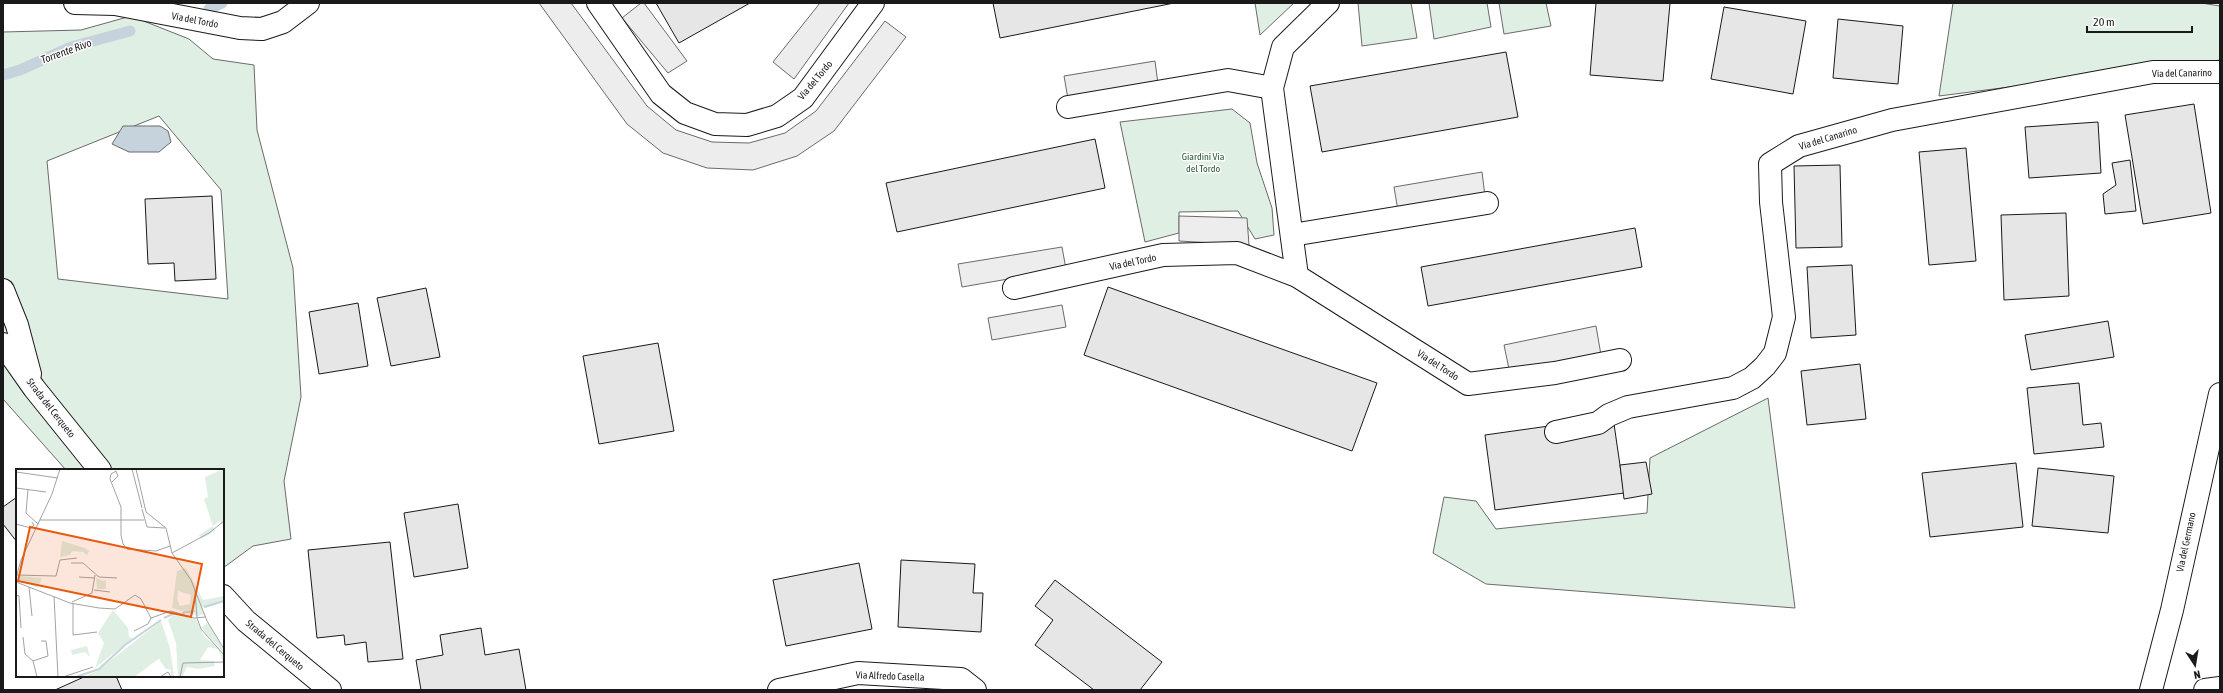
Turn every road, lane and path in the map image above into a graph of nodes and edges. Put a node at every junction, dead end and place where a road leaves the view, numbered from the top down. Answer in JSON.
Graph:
{"nodes":[{"id":1,"x":75,"y":3,"type":"edge"},
{"id":2,"x":308,"y":3,"type":"edge"},
{"id":3,"x":598,"y":3,"type":"edge"},
{"id":4,"x":873,"y":3,"type":"edge"},
{"id":5,"x":1328,"y":3,"type":"edge"},
{"id":6,"x":2220,"y":72,"type":"edge"},
{"id":7,"x":1272,"y":88,"type":"junction"},
{"id":8,"x":1068,"y":107,"type":"dead end"},
{"id":9,"x":1487,"y":203,"type":"dead end"},
{"id":10,"x":1292,"y":235,"type":"junction"},
{"id":11,"x":1298,"y":276,"type":"junction"},
{"id":12,"x":1014,"y":288,"type":"dead end"},
{"id":13,"x":3,"y":290,"type":"edge"},
{"id":14,"x":3,"y":344,"type":"edge"},
{"id":15,"x":1620,"y":360,"type":"dead end"},
{"id":16,"x":34,"y":388,"type":"junction"},
{"id":17,"x":2220,"y":394,"type":"edge"},
{"id":18,"x":1556,"y":432,"type":"dead end"},
{"id":19,"x":99,"y":469,"type":"edge"},
{"id":20,"x":224,"y":597,"type":"edge"},
{"id":21,"x":2220,"y":688,"type":"edge"},
{"id":22,"x":330,"y":690,"type":"edge"},
{"id":23,"x":779,"y":690,"type":"edge"},
{"id":24,"x":975,"y":690,"type":"edge"},
{"id":25,"x":2151,"y":690,"type":"edge"},
{"id":26,"x":2205,"y":690,"type":"edge"}],
"edges":[{"from":1,"to":2,"type":"street","name":"Via del Tordo"},
{"from":3,"to":4,"type":"street","name":"Via del Tordo"},
{"from":5,"to":7,"type":"street"},
{"from":6,"to":18,"type":"street","name":"Via del Canarino"},
{"from":7,"to":8,"type":"street"},
{"from":7,"to":10,"type":"street"},
{"from":9,"to":10,"type":"street"},
{"from":10,"to":11,"type":"street"},
{"from":11,"to":12,"type":"street","name":"Via del Tordo"},
{"from":11,"to":15,"type":"street","name":"Via del Tordo"},
{"from":13,"to":16,"type":"street"},
{"from":14,"to":16,"type":"street","name":"Strada del Cerqueto"},
{"from":16,"to":19,"type":"street","name":"Strada del Cerqueto"},
{"from":17,"to":25,"type":"street","name":"Via del Germano"},
{"from":20,"to":22,"type":"street","name":"Strada del Cerqueto"},
{"from":21,"to":26,"type":"street"},
{"from":23,"to":24,"type":"street","name":"Via Alfredo Casella"}]}
